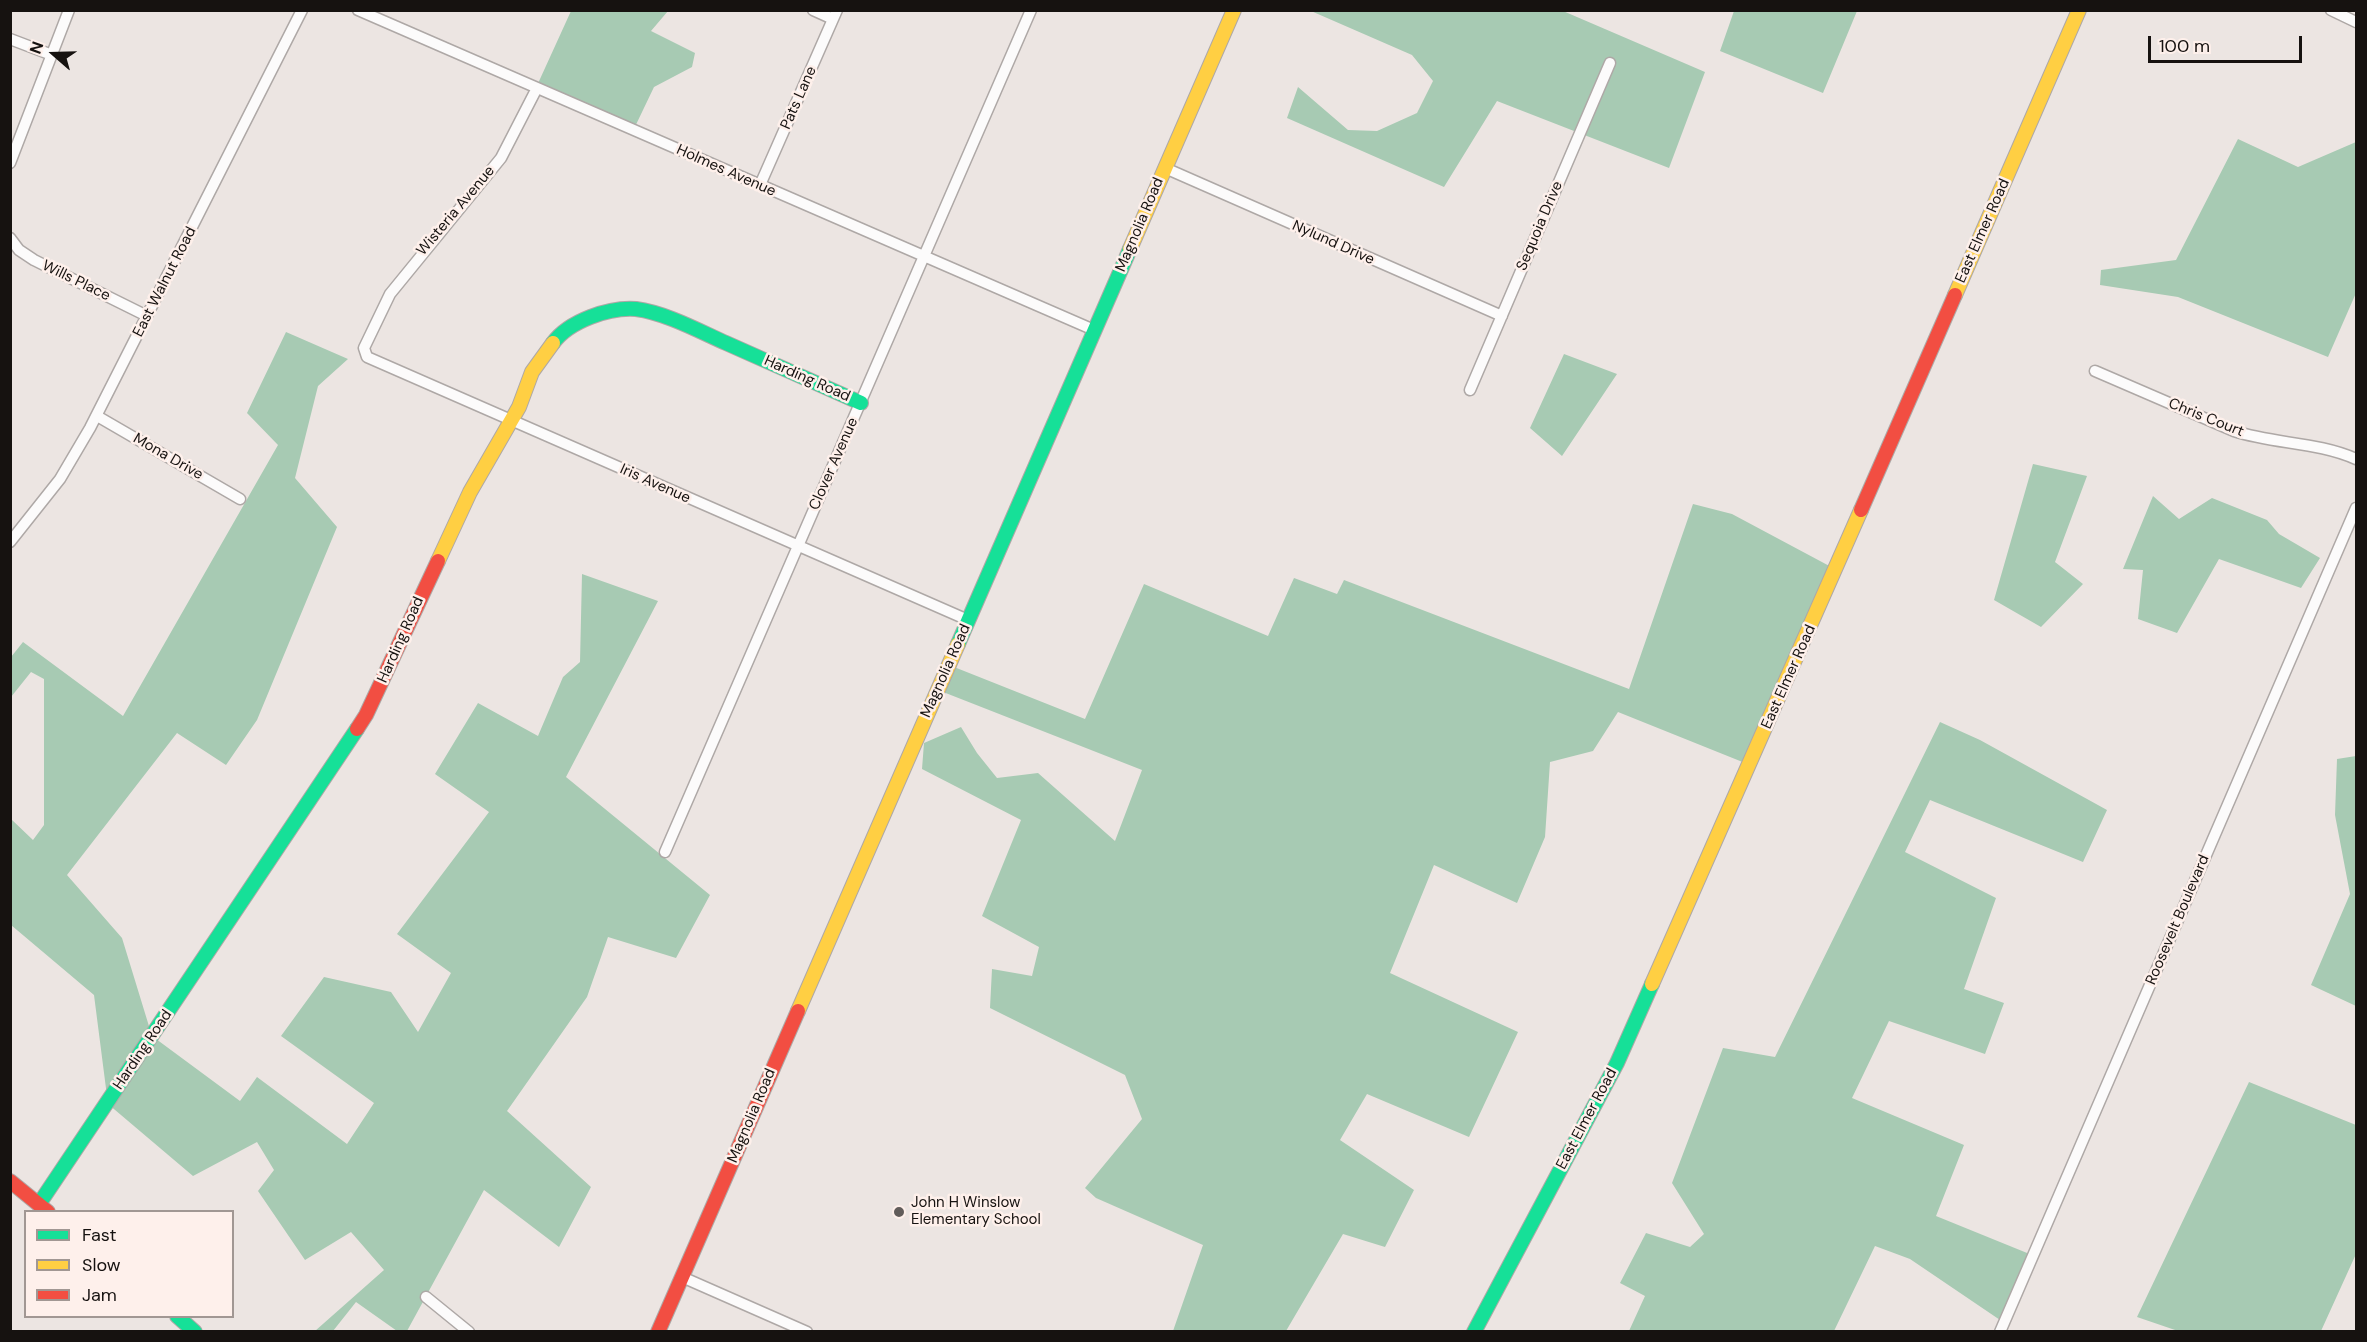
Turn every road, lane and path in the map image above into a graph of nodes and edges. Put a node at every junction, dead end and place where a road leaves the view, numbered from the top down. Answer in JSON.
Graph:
{"nodes":[{"id":1,"x":69,"y":10,"type":"edge"},
{"id":2,"x":302,"y":10,"type":"edge"},
{"id":3,"x":358,"y":10,"type":"edge"},
{"id":4,"x":813,"y":10,"type":"edge"},
{"id":5,"x":1031,"y":10,"type":"edge"},
{"id":6,"x":1234,"y":10,"type":"edge"},
{"id":7,"x":2079,"y":10,"type":"edge"},
{"id":8,"x":2331,"y":10,"type":"edge"},
{"id":9,"x":835,"y":15,"type":"edge"},
{"id":10,"x":2356,"y":22,"type":"edge"},
{"id":11,"x":10,"y":39,"type":"edge"},
{"id":12,"x":52,"y":55,"type":"junction"},
{"id":13,"x":1610,"y":63,"type":"dead end"},
{"id":14,"x":537,"y":88,"type":"junction"},
{"id":15,"x":10,"y":163,"type":"edge"},
{"id":16,"x":1165,"y":168,"type":"junction"},
{"id":17,"x":760,"y":185,"type":"junction"},
{"id":18,"x":10,"y":238,"type":"edge"},
{"id":19,"x":924,"y":257,"type":"junction"},
{"id":20,"x":147,"y":316,"type":"junction"},
{"id":21,"x":1502,"y":316,"type":"junction"},
{"id":22,"x":1095,"y":330,"type":"junction"},
{"id":23,"x":371,"y":332,"type":"joint"},
{"id":24,"x":2095,"y":371,"type":"dead end"},
{"id":25,"x":1470,"y":390,"type":"dead end"},
{"id":26,"x":861,"y":403,"type":"junction"},
{"id":27,"x":97,"y":416,"type":"junction"},
{"id":28,"x":511,"y":421,"type":"junction"},
{"id":29,"x":2356,"y":459,"type":"edge"},
{"id":30,"x":240,"y":499,"type":"dead end"},
{"id":31,"x":2356,"y":508,"type":"edge"},
{"id":32,"x":12,"y":536,"type":"edge"},
{"id":33,"x":798,"y":546,"type":"junction"},
{"id":34,"x":968,"y":620,"type":"junction"},
{"id":35,"x":665,"y":852,"type":"dead end"},
{"id":36,"x":10,"y":1181,"type":"edge"},
{"id":37,"x":44,"y":1208,"type":"edge"},
{"id":38,"x":682,"y":1277,"type":"junction"},
{"id":39,"x":426,"y":1297,"type":"dead end"},
{"id":40,"x":178,"y":1318,"type":"edge"},
{"id":41,"x":195,"y":1332,"type":"edge"},
{"id":42,"x":469,"y":1332,"type":"edge"},
{"id":43,"x":658,"y":1332,"type":"edge"},
{"id":44,"x":807,"y":1332,"type":"edge"},
{"id":45,"x":1474,"y":1332,"type":"edge"},
{"id":46,"x":2000,"y":1332,"type":"edge"}],
"edges":[{"from":1,"to":12,"type":"street"},
{"from":2,"to":20,"type":"street","name":"East Walnut Road"},
{"from":3,"to":14,"type":"street","name":"Holmes Avenue"},
{"from":4,"to":9,"type":"street"},
{"from":5,"to":19,"type":"street","name":"Clover Avenue"},
{"from":6,"to":16,"type":"street","name":"Magnolia Road"},
{"from":7,"to":45,"type":"street","name":"East Elmer Road"},
{"from":8,"to":10,"type":"street"},
{"from":9,"to":17,"type":"street","name":"Pats Lane"},
{"from":11,"to":12,"type":"street"},
{"from":12,"to":15,"type":"street"},
{"from":13,"to":21,"type":"street","name":"Sequoia Drive"},
{"from":14,"to":17,"type":"street","name":"Holmes Avenue"},
{"from":14,"to":23,"type":"street","name":"Wisteria Avenue"},
{"from":16,"to":21,"type":"street","name":"Nylund Drive"},
{"from":16,"to":22,"type":"street","name":"Magnolia Road"},
{"from":17,"to":19,"type":"street","name":"Holmes Avenue"},
{"from":18,"to":20,"type":"street","name":"Wills Place"},
{"from":19,"to":22,"type":"street","name":"Holmes Avenue"},
{"from":19,"to":26,"type":"street","name":"Clover Avenue"},
{"from":20,"to":27,"type":"street","name":"East Walnut Road"},
{"from":21,"to":25,"type":"street","name":"Sequoia Drive"},
{"from":22,"to":34,"type":"street","name":"Magnolia Road"},
{"from":23,"to":28,"type":"street","name":"Iris Avenue"},
{"from":24,"to":29,"type":"street","name":"Chris Court"},
{"from":26,"to":28,"type":"street","name":"Harding Road"},
{"from":26,"to":33,"type":"street","name":"Clover Avenue"},
{"from":27,"to":30,"type":"street","name":"Mona Drive"},
{"from":27,"to":32,"type":"street","name":"East Walnut Road"},
{"from":28,"to":33,"type":"street","name":"Iris Avenue"},
{"from":28,"to":37,"type":"street","name":"Harding Road"},
{"from":31,"to":46,"type":"street","name":"Roosevelt Boulevard"},
{"from":33,"to":34,"type":"street","name":"Iris Avenue"},
{"from":33,"to":35,"type":"street","name":"Clover Avenue"},
{"from":34,"to":38,"type":"street","name":"Magnolia Road"},
{"from":36,"to":37,"type":"street"},
{"from":38,"to":43,"type":"street","name":"Magnolia Road"},
{"from":38,"to":44,"type":"street"},
{"from":39,"to":42,"type":"street"},
{"from":40,"to":41,"type":"street"}]}
